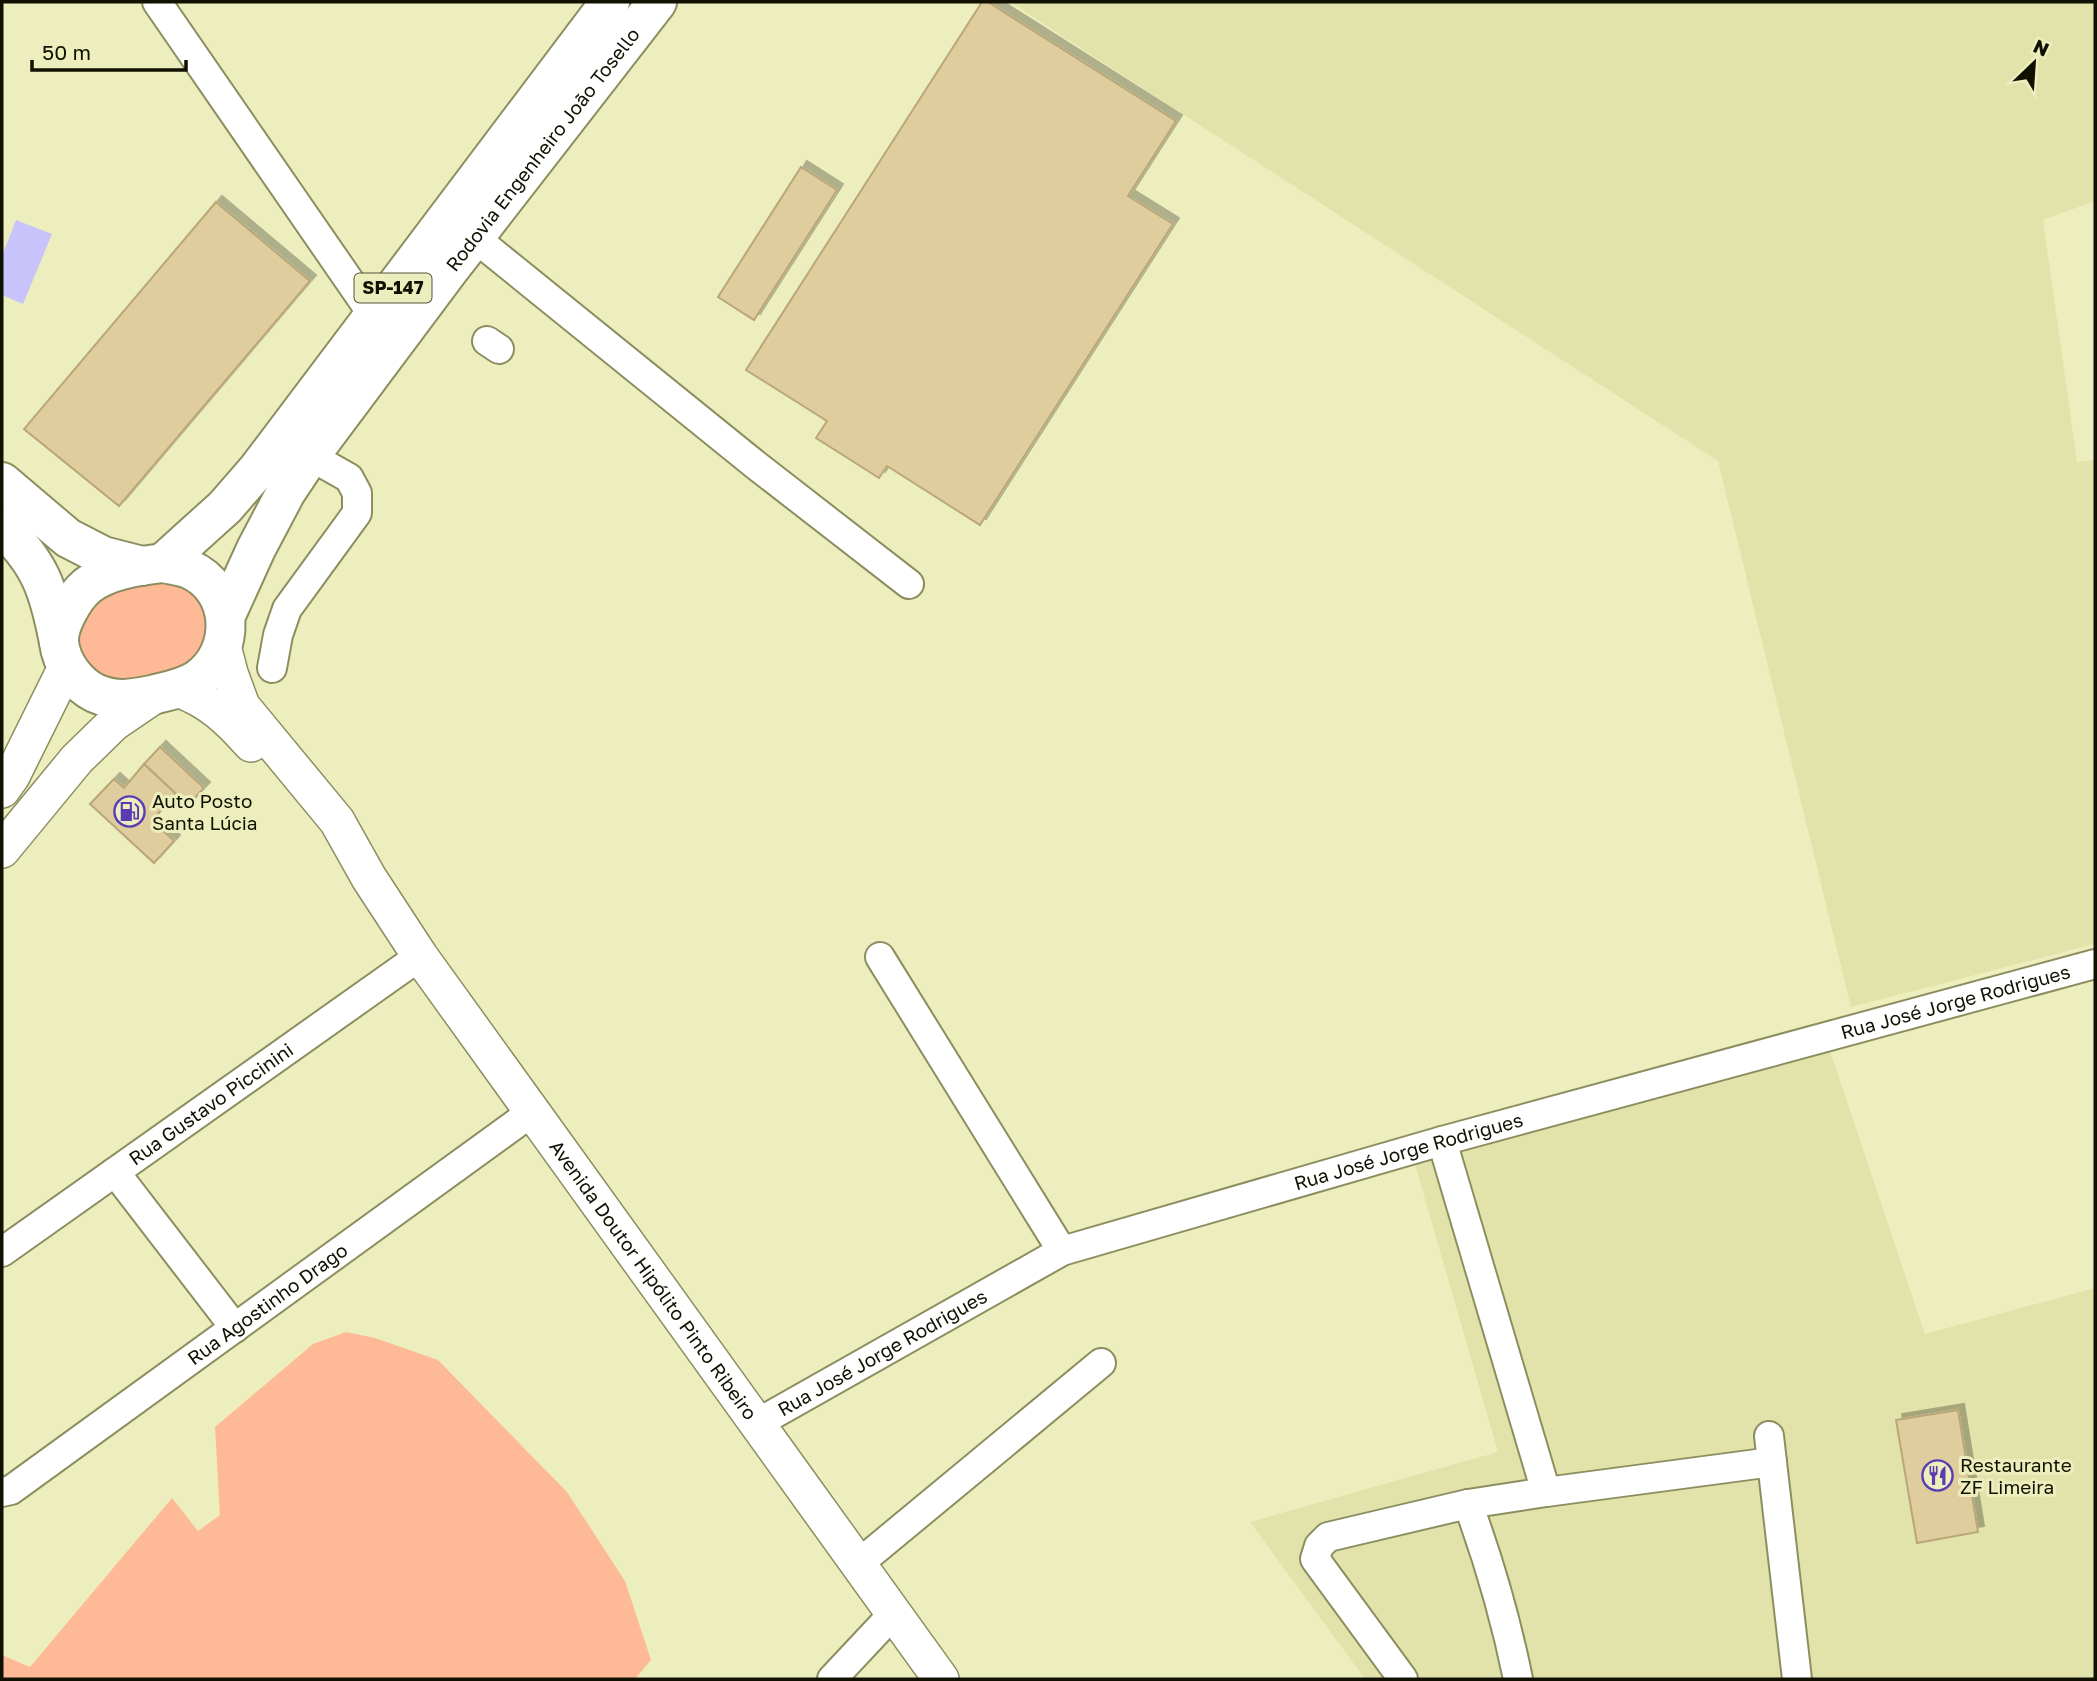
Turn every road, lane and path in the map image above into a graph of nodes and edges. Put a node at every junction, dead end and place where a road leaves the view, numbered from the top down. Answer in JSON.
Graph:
{"nodes":[{"id":1,"x":157,"y":2,"type":"edge"},
{"id":2,"x":610,"y":2,"type":"edge"},
{"id":3,"x":657,"y":2,"type":"edge"},
{"id":4,"x":475,"y":238,"type":"junction"},
{"id":5,"x":373,"y":315,"type":"junction"},
{"id":6,"x":310,"y":456,"type":"junction"},
{"id":7,"x":2,"y":482,"type":"edge"},
{"id":8,"x":2,"y":527,"type":"edge"},
{"id":9,"x":152,"y":564,"type":"junction"},
{"id":10,"x":909,"y":584,"type":"dead end"},
{"id":11,"x":225,"y":630,"type":"junction"},
{"id":12,"x":63,"y":653,"type":"junction"},
{"id":13,"x":272,"y":668,"type":"dead end"},
{"id":14,"x":167,"y":691,"type":"junction"},
{"id":15,"x":2,"y":790,"type":"edge"},
{"id":16,"x":2,"y":850,"type":"edge"},
{"id":17,"x":369,"y":878,"type":"junction"},
{"id":18,"x":420,"y":956,"type":"junction"},
{"id":19,"x":880,"y":957,"type":"dead end"},
{"id":20,"x":2095,"y":964,"type":"edge"},
{"id":21,"x":532,"y":1112,"type":"junction"},
{"id":22,"x":1442,"y":1141,"type":"junction"},
{"id":23,"x":115,"y":1172,"type":"junction"},
{"id":24,"x":1062,"y":1251,"type":"junction"},
{"id":25,"x":2,"y":1252,"type":"edge"},
{"id":26,"x":235,"y":1328,"type":"junction"},
{"id":27,"x":1101,"y":1363,"type":"dead end"},
{"id":28,"x":756,"y":1424,"type":"junction"},
{"id":29,"x":2,"y":1492,"type":"edge"},
{"id":30,"x":1546,"y":1492,"type":"junction"},
{"id":31,"x":1468,"y":1504,"type":"junction"},
{"id":32,"x":857,"y":1565,"type":"junction"},
{"id":33,"x":893,"y":1614,"type":"junction"},
{"id":34,"x":832,"y":1679,"type":"edge"},
{"id":35,"x":941,"y":1679,"type":"edge"},
{"id":36,"x":1403,"y":1679,"type":"edge"},
{"id":37,"x":1518,"y":1679,"type":"edge"},
{"id":38,"x":1797,"y":1679,"type":"edge"}],
"edges":[{"from":1,"to":5,"type":"street"},
{"from":2,"to":5,"type":"highway","name":"Rodovia Engenheiro João Tosello","number":"SP-147"},
{"from":3,"to":4,"type":"highway","name":"Rodovia Engenheiro João Tosello","number":"SP-147"},
{"from":4,"to":6,"type":"highway","name":"Rodovia Engenheiro João Tosello","number":"SP-147"},
{"from":4,"to":10,"type":"street"},
{"from":5,"to":9,"type":"highway","name":"Rodovia Engenheiro João Tosello","number":"SP-147"},
{"from":6,"to":11,"type":"highway","name":"Rodovia Engenheiro João Tosello","number":"SP-147"},
{"from":6,"to":13,"type":"street"},
{"from":7,"to":9,"type":"highway"},
{"from":8,"to":12,"type":"highway"},
{"from":9,"to":11,"type":"highway"},
{"from":9,"to":12,"type":"highway"},
{"from":11,"to":14,"type":"highway"},
{"from":11,"to":17,"type":"main road","name":"Avenida Doutor Hipólito Pinto Ribeiro"},
{"from":12,"to":14,"type":"highway"},
{"from":12,"to":15,"type":"main road"},
{"from":14,"to":16,"type":"main road"},
{"from":14,"to":17,"type":"main road","name":"Avenida Doutor Hipólito Pinto Ribeiro"},
{"from":17,"to":18,"type":"main road","name":"Avenida Doutor Hipólito Pinto Ribeiro"},
{"from":18,"to":21,"type":"main road","name":"Avenida Doutor Hipólito Pinto Ribeiro"},
{"from":18,"to":23,"type":"street","name":"Rua Gustavo Piccinini"},
{"from":19,"to":24,"type":"street"},
{"from":20,"to":22,"type":"street","name":"Rua José Jorge Rodrigues"},
{"from":21,"to":26,"type":"street","name":"Rua Agostinho Drago"},
{"from":21,"to":28,"type":"main road","name":"Avenida Doutor Hipólito Pinto Ribeiro"},
{"from":22,"to":24,"type":"street","name":"Rua José Jorge Rodrigues"},
{"from":22,"to":30,"type":"street"},
{"from":23,"to":25,"type":"street","name":"Rua Gustavo Piccinini"},
{"from":23,"to":26,"type":"street"},
{"from":24,"to":28,"type":"street","name":"Rua José Jorge Rodrigues"},
{"from":26,"to":29,"type":"street","name":"Rua Agostinho Drago"},
{"from":27,"to":32,"type":"street"},
{"from":28,"to":32,"type":"main road","name":"Avenida Doutor Hipólito Pinto Ribeiro"},
{"from":30,"to":31,"type":"street"},
{"from":30,"to":38,"type":"street"},
{"from":31,"to":36,"type":"street"},
{"from":31,"to":37,"type":"street"},
{"from":32,"to":33,"type":"main road","name":"Avenida Doutor Hipólito Pinto Ribeiro"},
{"from":33,"to":34,"type":"street"},
{"from":33,"to":35,"type":"main road","name":"Avenida Doutor Hipólito Pinto Ribeiro"}]}
